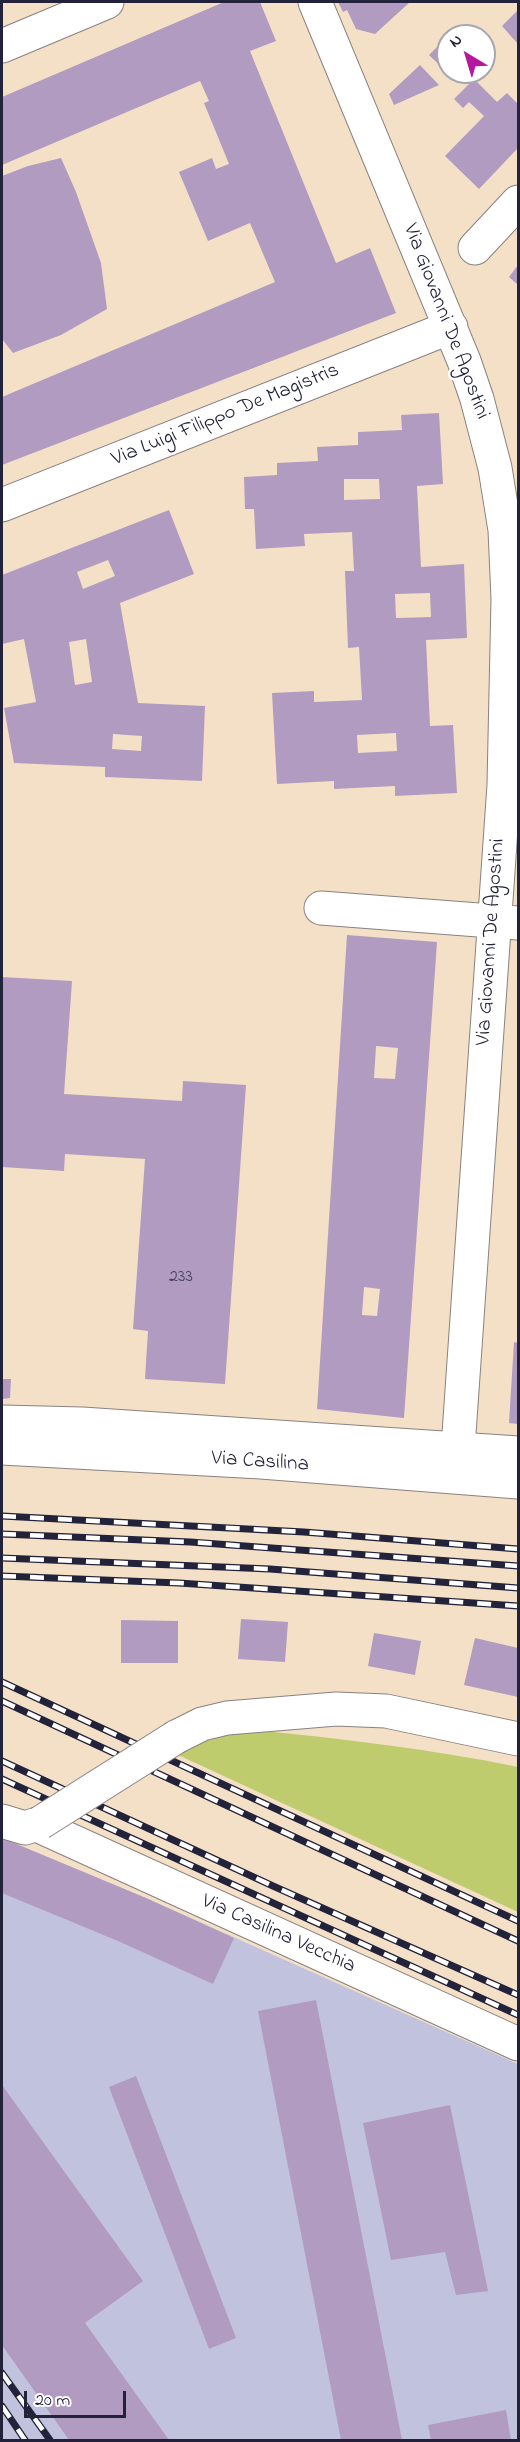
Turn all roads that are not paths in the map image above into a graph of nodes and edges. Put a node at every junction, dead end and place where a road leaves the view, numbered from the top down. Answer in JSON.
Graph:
{"nodes":[{"id":1,"x":107,"y":2,"type":"edge"},
{"id":2,"x":315,"y":2,"type":"edge"},
{"id":3,"x":2,"y":46,"type":"edge"},
{"id":4,"x":519,"y":202,"type":"edge"},
{"id":5,"x":475,"y":248,"type":"dead end"},
{"id":6,"x":451,"y":327,"type":"junction"},
{"id":7,"x":2,"y":505,"type":"edge"},
{"id":8,"x":321,"y":908,"type":"dead end"},
{"id":9,"x":506,"y":922,"type":"edge"},
{"id":10,"x":2,"y":1422,"type":"edge"},
{"id":11,"x":2,"y":1448,"type":"edge"},
{"id":12,"x":458,"y":1448,"type":"junction"},
{"id":13,"x":519,"y":1452,"type":"edge"},
{"id":14,"x":519,"y":1482,"type":"edge"},
{"id":15,"x":519,"y":1739,"type":"edge"},
{"id":16,"x":2,"y":1821,"type":"edge"},
{"id":17,"x":39,"y":1824,"type":"junction"},
{"id":18,"x":519,"y":2044,"type":"edge"}],
"edges":[{"from":1,"to":3,"type":"street"},
{"from":2,"to":6,"type":"street","name":"Via Giovanni De Agostini"},
{"from":4,"to":5,"type":"street"},
{"from":6,"to":7,"type":"street","name":"Via Luigi Filippo De Magistris"},
{"from":6,"to":9,"type":"street","name":"Via Giovanni De Agostini"},
{"from":8,"to":9,"type":"street"},
{"from":9,"to":12,"type":"street","name":"Via Giovanni De Agostini"},
{"from":10,"to":12,"type":"street","name":"Via Casilina"},
{"from":11,"to":14,"type":"street","name":"Via Casilina"},
{"from":12,"to":13,"type":"street","name":"Via Casilina"},
{"from":15,"to":17,"type":"street","bridge":true},
{"from":16,"to":17,"type":"street","name":"Via Casilina Vecchia"},
{"from":17,"to":18,"type":"street","name":"Via Casilina Vecchia"}]}
